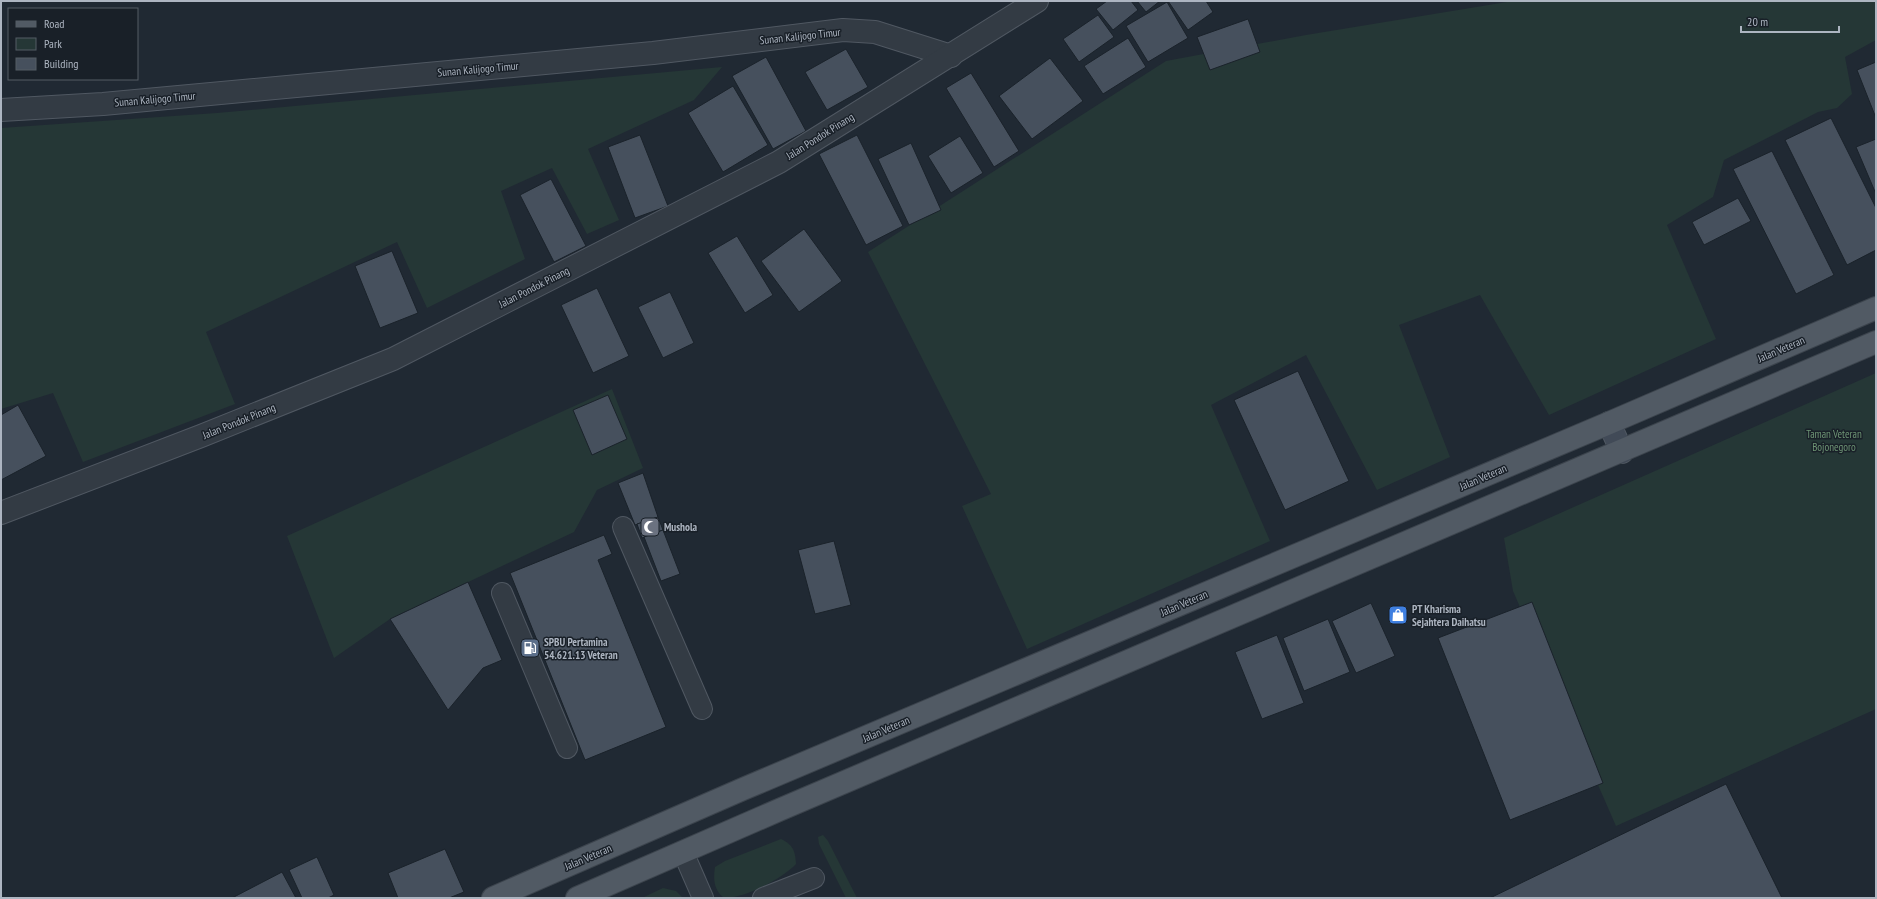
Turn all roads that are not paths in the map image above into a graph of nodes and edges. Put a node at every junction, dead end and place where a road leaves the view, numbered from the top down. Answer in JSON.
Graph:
{"nodes":[{"id":1,"x":1037,"y":1,"type":"edge"},
{"id":2,"x":951,"y":56,"type":"junction"},
{"id":3,"x":1,"y":110,"type":"edge"},
{"id":4,"x":1876,"y":308,"type":"edge"},
{"id":5,"x":1876,"y":342,"type":"edge"},
{"id":6,"x":1609,"y":423,"type":"junction"},
{"id":7,"x":1622,"y":452,"type":"junction"},
{"id":8,"x":1,"y":513,"type":"edge"},
{"id":9,"x":623,"y":528,"type":"dead end"},
{"id":10,"x":502,"y":593,"type":"dead end"},
{"id":11,"x":702,"y":709,"type":"dead end"},
{"id":12,"x":567,"y":748,"type":"dead end"},
{"id":13,"x":683,"y":852,"type":"junction"},
{"id":14,"x":814,"y":878,"type":"dead end"},
{"id":15,"x":493,"y":898,"type":"edge"},
{"id":16,"x":577,"y":898,"type":"edge"},
{"id":17,"x":703,"y":898,"type":"edge"},
{"id":18,"x":763,"y":898,"type":"edge"}],
"edges":[{"from":1,"to":2,"type":"street","name":"Jalan Pondok Pinang"},
{"from":2,"to":3,"type":"street","name":"Sunan Kalijogo Timur"},
{"from":2,"to":8,"type":"street","name":"Jalan Pondok Pinang"},
{"from":4,"to":6,"type":"main road","name":"Jalan Veteran"},
{"from":5,"to":7,"type":"main road"},
{"from":6,"to":7,"type":"main road"},
{"from":6,"to":15,"type":"main road","name":"Jalan Veteran"},
{"from":7,"to":13,"type":"main road"},
{"from":9,"to":11,"type":"lane"},
{"from":10,"to":12,"type":"lane"},
{"from":13,"to":16,"type":"main road"},
{"from":13,"to":17,"type":"lane"},
{"from":14,"to":18,"type":"lane"}]}
